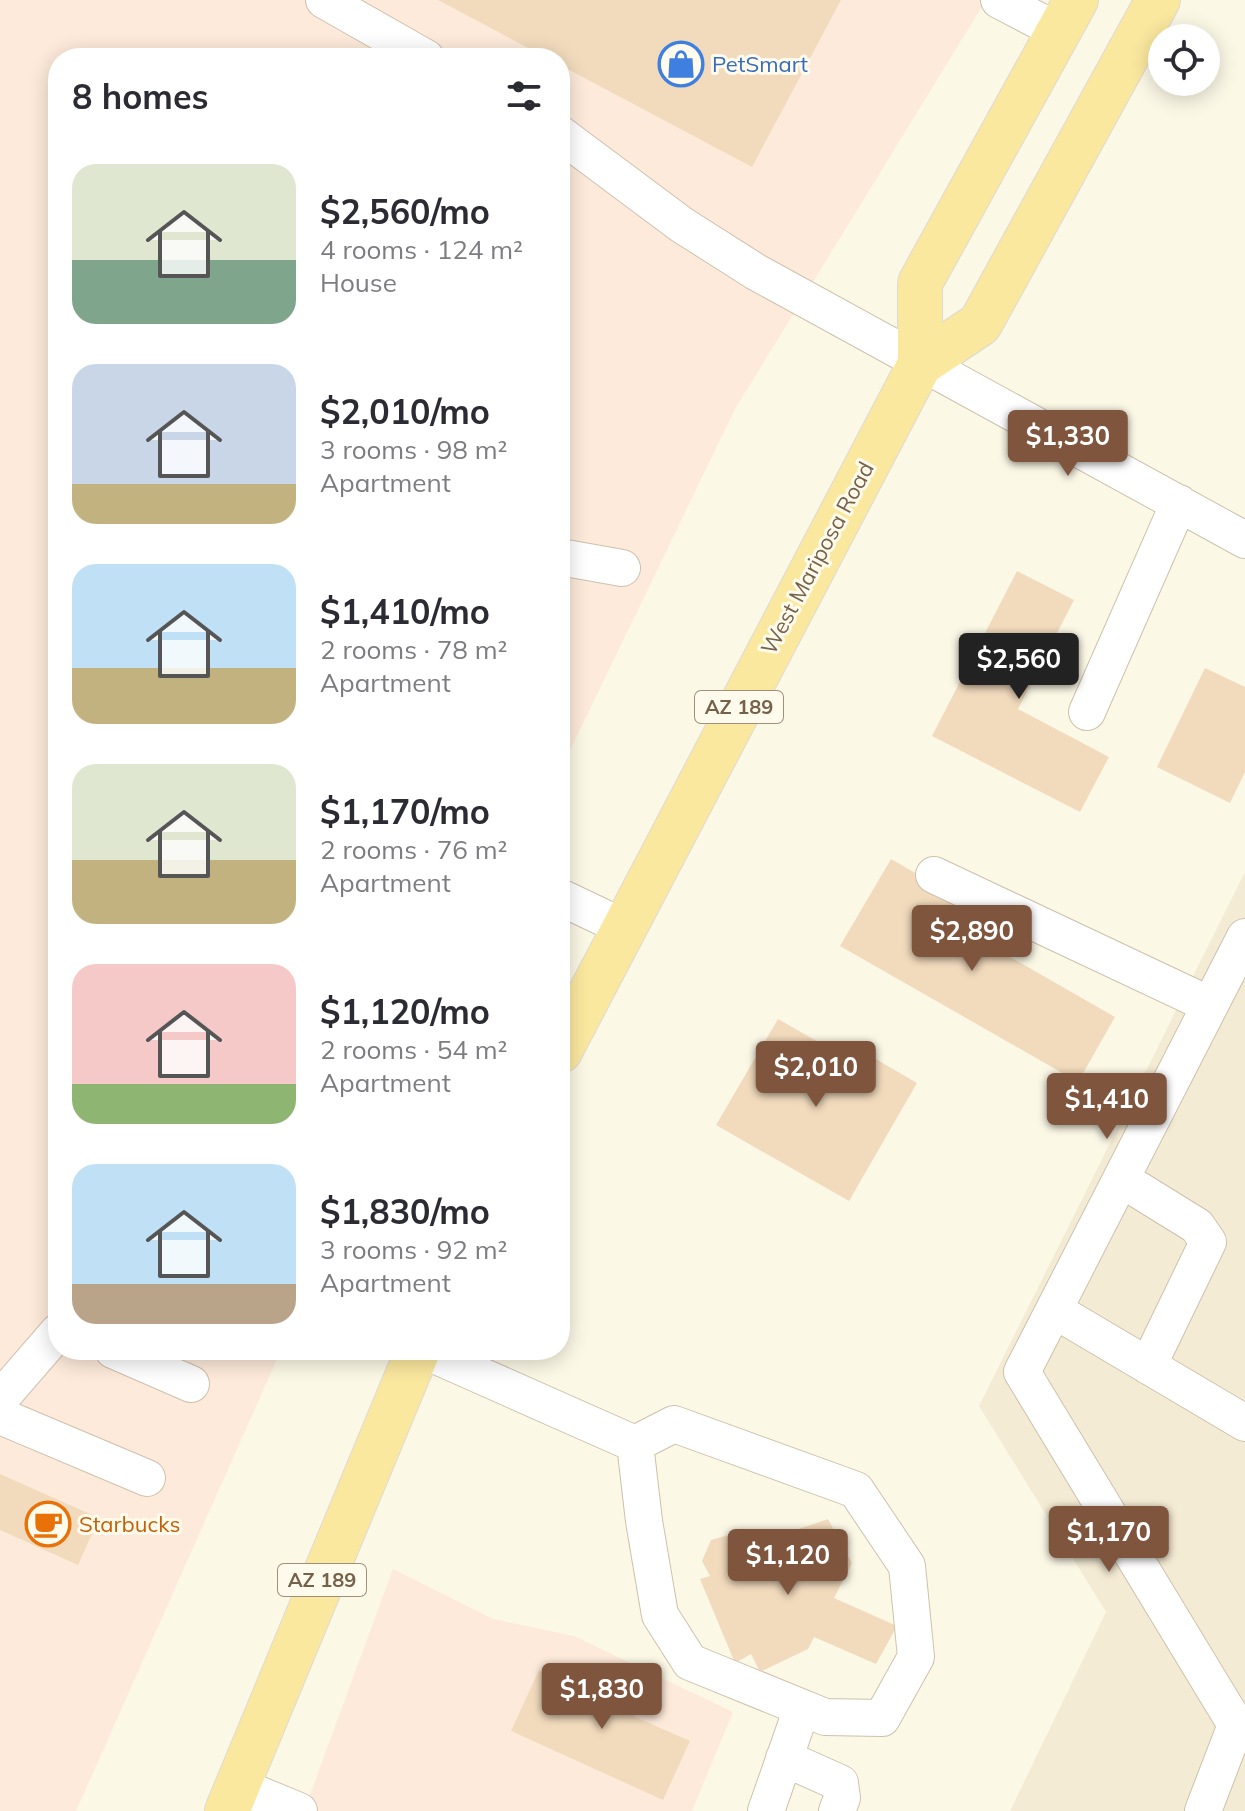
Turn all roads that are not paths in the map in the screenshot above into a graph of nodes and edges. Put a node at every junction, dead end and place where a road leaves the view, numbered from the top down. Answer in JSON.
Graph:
{"nodes":[{"id":1,"x":324,"y":0,"type":"edge"},
{"id":2,"x":999,"y":0,"type":"edge"},
{"id":3,"x":1158,"y":0,"type":"edge"},
{"id":4,"x":1067,"y":16,"type":"edge"},
{"id":5,"x":408,"y":48,"type":"edge"},
{"id":6,"x":570,"y":141,"type":"edge"},
{"id":7,"x":920,"y":364,"type":"junction"},
{"id":8,"x":1179,"y":503,"type":"junction"},
{"id":9,"x":1245,"y":540,"type":"edge"},
{"id":10,"x":570,"y":559,"type":"edge"},
{"id":11,"x":622,"y":568,"type":"dead end"},
{"id":12,"x":1087,"y":712,"type":"dead end"},
{"id":13,"x":934,"y":875,"type":"dead end"},
{"id":14,"x":570,"y":902,"type":"edge"},
{"id":15,"x":623,"y":927,"type":"junction"},
{"id":16,"x":1245,"y":937,"type":"edge"},
{"id":17,"x":1210,"y":1005,"type":"junction"},
{"id":18,"x":570,"y":1031,"type":"edge"},
{"id":19,"x":1121,"y":1179,"type":"junction"},
{"id":20,"x":1054,"y":1310,"type":"junction"},
{"id":21,"x":48,"y":1344,"type":"edge"},
{"id":22,"x":136,"y":1360,"type":"edge"},
{"id":23,"x":416,"y":1360,"type":"edge"},
{"id":24,"x":443,"y":1360,"type":"edge"},
{"id":25,"x":1148,"y":1366,"type":"junction"},
{"id":26,"x":191,"y":1384,"type":"dead end"},
{"id":27,"x":0,"y":1399,"type":"edge"},
{"id":28,"x":0,"y":1416,"type":"edge"},
{"id":29,"x":1245,"y":1423,"type":"edge"},
{"id":30,"x":635,"y":1444,"type":"junction"},
{"id":31,"x":147,"y":1478,"type":"dead end"},
{"id":32,"x":802,"y":1708,"type":"junction"},
{"id":33,"x":1241,"y":1728,"type":"edge"},
{"id":34,"x":784,"y":1758,"type":"junction"},
{"id":35,"x":231,"y":1798,"type":"edge"},
{"id":36,"x":299,"y":1811,"type":"edge"},
{"id":37,"x":766,"y":1811,"type":"edge"},
{"id":38,"x":837,"y":1811,"type":"edge"},
{"id":39,"x":1203,"y":1811,"type":"edge"}],
"edges":[{"from":1,"to":5,"type":"street"},
{"from":2,"to":4,"type":"street"},
{"from":3,"to":7,"type":"main road","name":"West Mariposa Road","number":"AZ 189"},
{"from":4,"to":7,"type":"main road","name":"West Mariposa Road","number":"AZ 189"},
{"from":6,"to":7,"type":"street"},
{"from":7,"to":8,"type":"street"},
{"from":7,"to":15,"type":"main road","name":"West Mariposa Road","number":"AZ 189"},
{"from":8,"to":9,"type":"street"},
{"from":8,"to":12,"type":"street"},
{"from":10,"to":11,"type":"street"},
{"from":13,"to":17,"type":"street"},
{"from":14,"to":15,"type":"street"},
{"from":15,"to":18,"type":"main road","name":"West Mariposa Road","number":"AZ 189"},
{"from":16,"to":17,"type":"street"},
{"from":17,"to":19,"type":"street"},
{"from":19,"to":20,"type":"street"},
{"from":19,"to":25,"type":"street"},
{"from":20,"to":25,"type":"street"},
{"from":20,"to":33,"type":"street"},
{"from":21,"to":27,"type":"street"},
{"from":22,"to":26,"type":"street"},
{"from":23,"to":35,"type":"main road","number":"AZ 189"},
{"from":24,"to":30,"type":"street"},
{"from":25,"to":29,"type":"street"},
{"from":28,"to":31,"type":"street"},
{"from":30,"to":32,"type":"street"},
{"from":30,"to":32,"type":"street"},
{"from":32,"to":34,"type":"street"},
{"from":33,"to":39,"type":"street"},
{"from":34,"to":37,"type":"street"},
{"from":34,"to":38,"type":"street"},
{"from":35,"to":36,"type":"street"}]}
